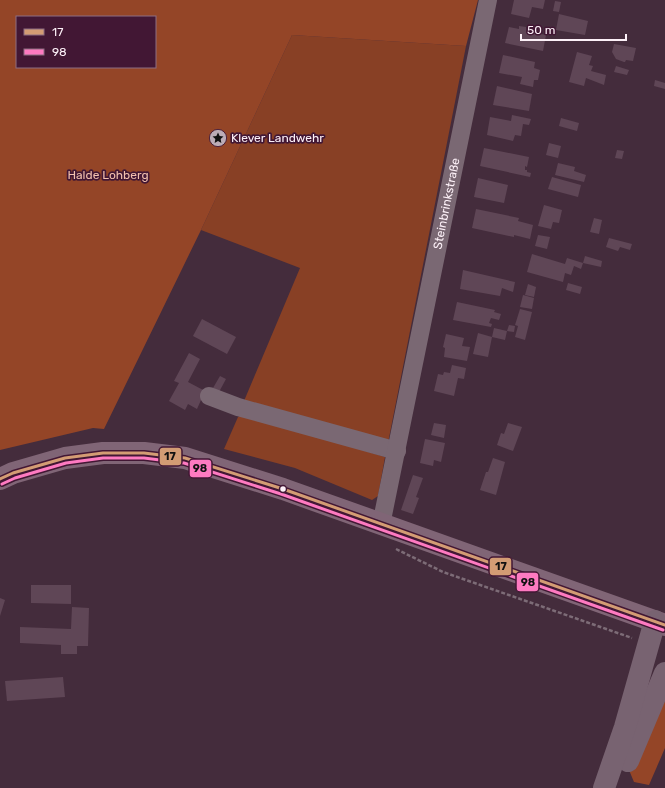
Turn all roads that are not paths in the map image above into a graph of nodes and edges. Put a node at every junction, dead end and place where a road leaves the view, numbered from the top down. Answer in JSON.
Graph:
{"nodes":[{"id":1,"x":488,"y":0,"type":"edge"},
{"id":2,"x":209,"y":396,"type":"dead end"},
{"id":3,"x":397,"y":451,"type":"junction"},
{"id":4,"x":0,"y":479,"type":"edge"},
{"id":5,"x":381,"y":525,"type":"junction"},
{"id":6,"x":660,"y":623,"type":"edge"},
{"id":7,"x":665,"y":673,"type":"edge"},
{"id":8,"x":604,"y":788,"type":"edge"},
{"id":9,"x":617,"y":788,"type":"edge"}],
"edges":[{"from":1,"to":3,"type":"street","name":"Steinbrinkstraße"},
{"from":2,"to":3,"type":"street"},
{"from":3,"to":5,"type":"street","name":"Steinbrinkstraße"},
{"from":4,"to":5,"type":"main road"},
{"from":5,"to":6,"type":"main road"},
{"from":6,"to":8,"type":"highway"},
{"from":7,"to":9,"type":"highway"}]}
